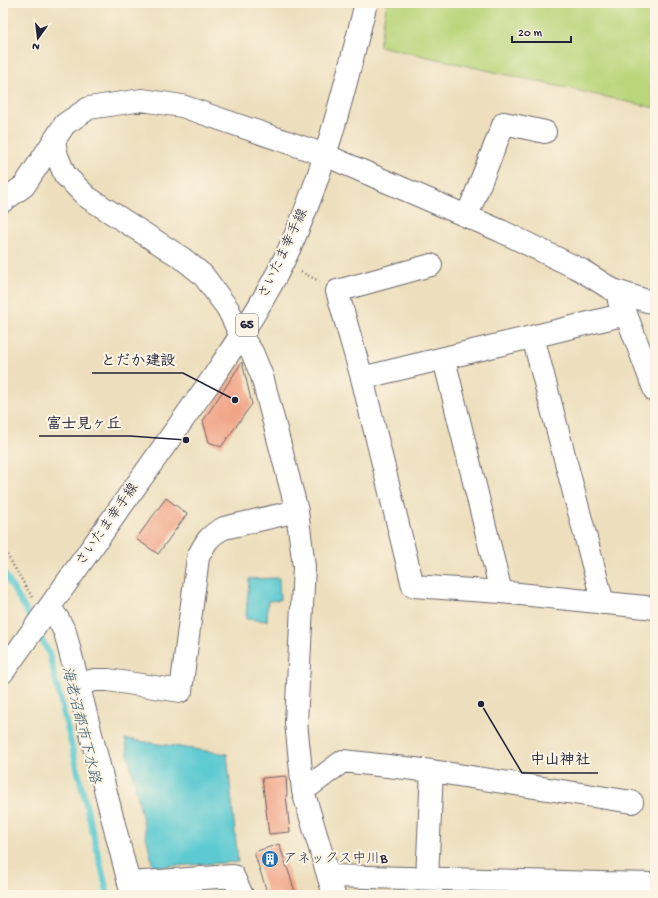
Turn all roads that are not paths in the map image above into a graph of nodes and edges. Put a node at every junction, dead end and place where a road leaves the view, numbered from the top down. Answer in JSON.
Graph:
{"nodes":[{"id":1,"x":366,"y":3,"type":"edge"},
{"id":2,"x":545,"y":132,"type":"dead end"},
{"id":3,"x":54,"y":141,"type":"junction"},
{"id":4,"x":325,"y":155,"type":"junction"},
{"id":5,"x":3,"y":201,"type":"edge"},
{"id":6,"x":467,"y":216,"type":"junction"},
{"id":7,"x":431,"y":265,"type":"dead end"},
{"id":8,"x":613,"y":290,"type":"junction"},
{"id":9,"x":655,"y":302,"type":"edge"},
{"id":10,"x":626,"y":314,"type":"junction"},
{"id":11,"x":241,"y":336,"type":"junction"},
{"id":12,"x":533,"y":337,"type":"junction"},
{"id":13,"x":444,"y":359,"type":"junction"},
{"id":14,"x":362,"y":378,"type":"junction"},
{"id":15,"x":655,"y":391,"type":"edge"},
{"id":16,"x":297,"y":510,"type":"junction"},
{"id":17,"x":501,"y":592,"type":"junction"},
{"id":18,"x":603,"y":603,"type":"junction"},
{"id":19,"x":655,"y":608,"type":"edge"},
{"id":20,"x":44,"y":615,"type":"junction"},
{"id":21,"x":3,"y":672,"type":"edge"},
{"id":22,"x":79,"y":684,"type":"junction"},
{"id":23,"x":432,"y":770,"type":"junction"},
{"id":24,"x":303,"y":791,"type":"junction"},
{"id":25,"x":632,"y":802,"type":"dead end"},
{"id":26,"x":655,"y":884,"type":"edge"},
{"id":27,"x":331,"y":886,"type":"edge"},
{"id":28,"x":429,"y":887,"type":"edge"},
{"id":29,"x":130,"y":889,"type":"edge"},
{"id":30,"x":602,"y":889,"type":"edge"},
{"id":31,"x":242,"y":895,"type":"edge"}],
"edges":[{"from":1,"to":4,"type":"street","name":"さいたま幸手線","number":"65"},
{"from":2,"to":6,"type":"street"},
{"from":3,"to":4,"type":"street"},
{"from":3,"to":5,"type":"street"},
{"from":3,"to":11,"type":"street"},
{"from":4,"to":6,"type":"street"},
{"from":4,"to":11,"type":"street","name":"さいたま幸手線","number":"65"},
{"from":6,"to":8,"type":"street"},
{"from":7,"to":14,"type":"street"},
{"from":8,"to":9,"type":"street"},
{"from":8,"to":10,"type":"street"},
{"from":10,"to":12,"type":"street"},
{"from":10,"to":15,"type":"street"},
{"from":11,"to":16,"type":"street"},
{"from":11,"to":20,"type":"street","name":"さいたま幸手線","number":"65"},
{"from":12,"to":13,"type":"street"},
{"from":12,"to":18,"type":"street"},
{"from":13,"to":14,"type":"street"},
{"from":13,"to":17,"type":"street"},
{"from":14,"to":17,"type":"street"},
{"from":16,"to":22,"type":"street"},
{"from":16,"to":24,"type":"street"},
{"from":17,"to":18,"type":"street"},
{"from":18,"to":19,"type":"street"},
{"from":20,"to":21,"type":"street","name":"さいたま幸手線","number":"65"},
{"from":20,"to":22,"type":"street"},
{"from":22,"to":29,"type":"street"},
{"from":23,"to":24,"type":"street"},
{"from":23,"to":25,"type":"street"},
{"from":23,"to":28,"type":"street"},
{"from":24,"to":27,"type":"street"},
{"from":26,"to":30,"type":"street"},
{"from":27,"to":28,"type":"street"},
{"from":28,"to":30,"type":"street"},
{"from":29,"to":31,"type":"street"}]}
